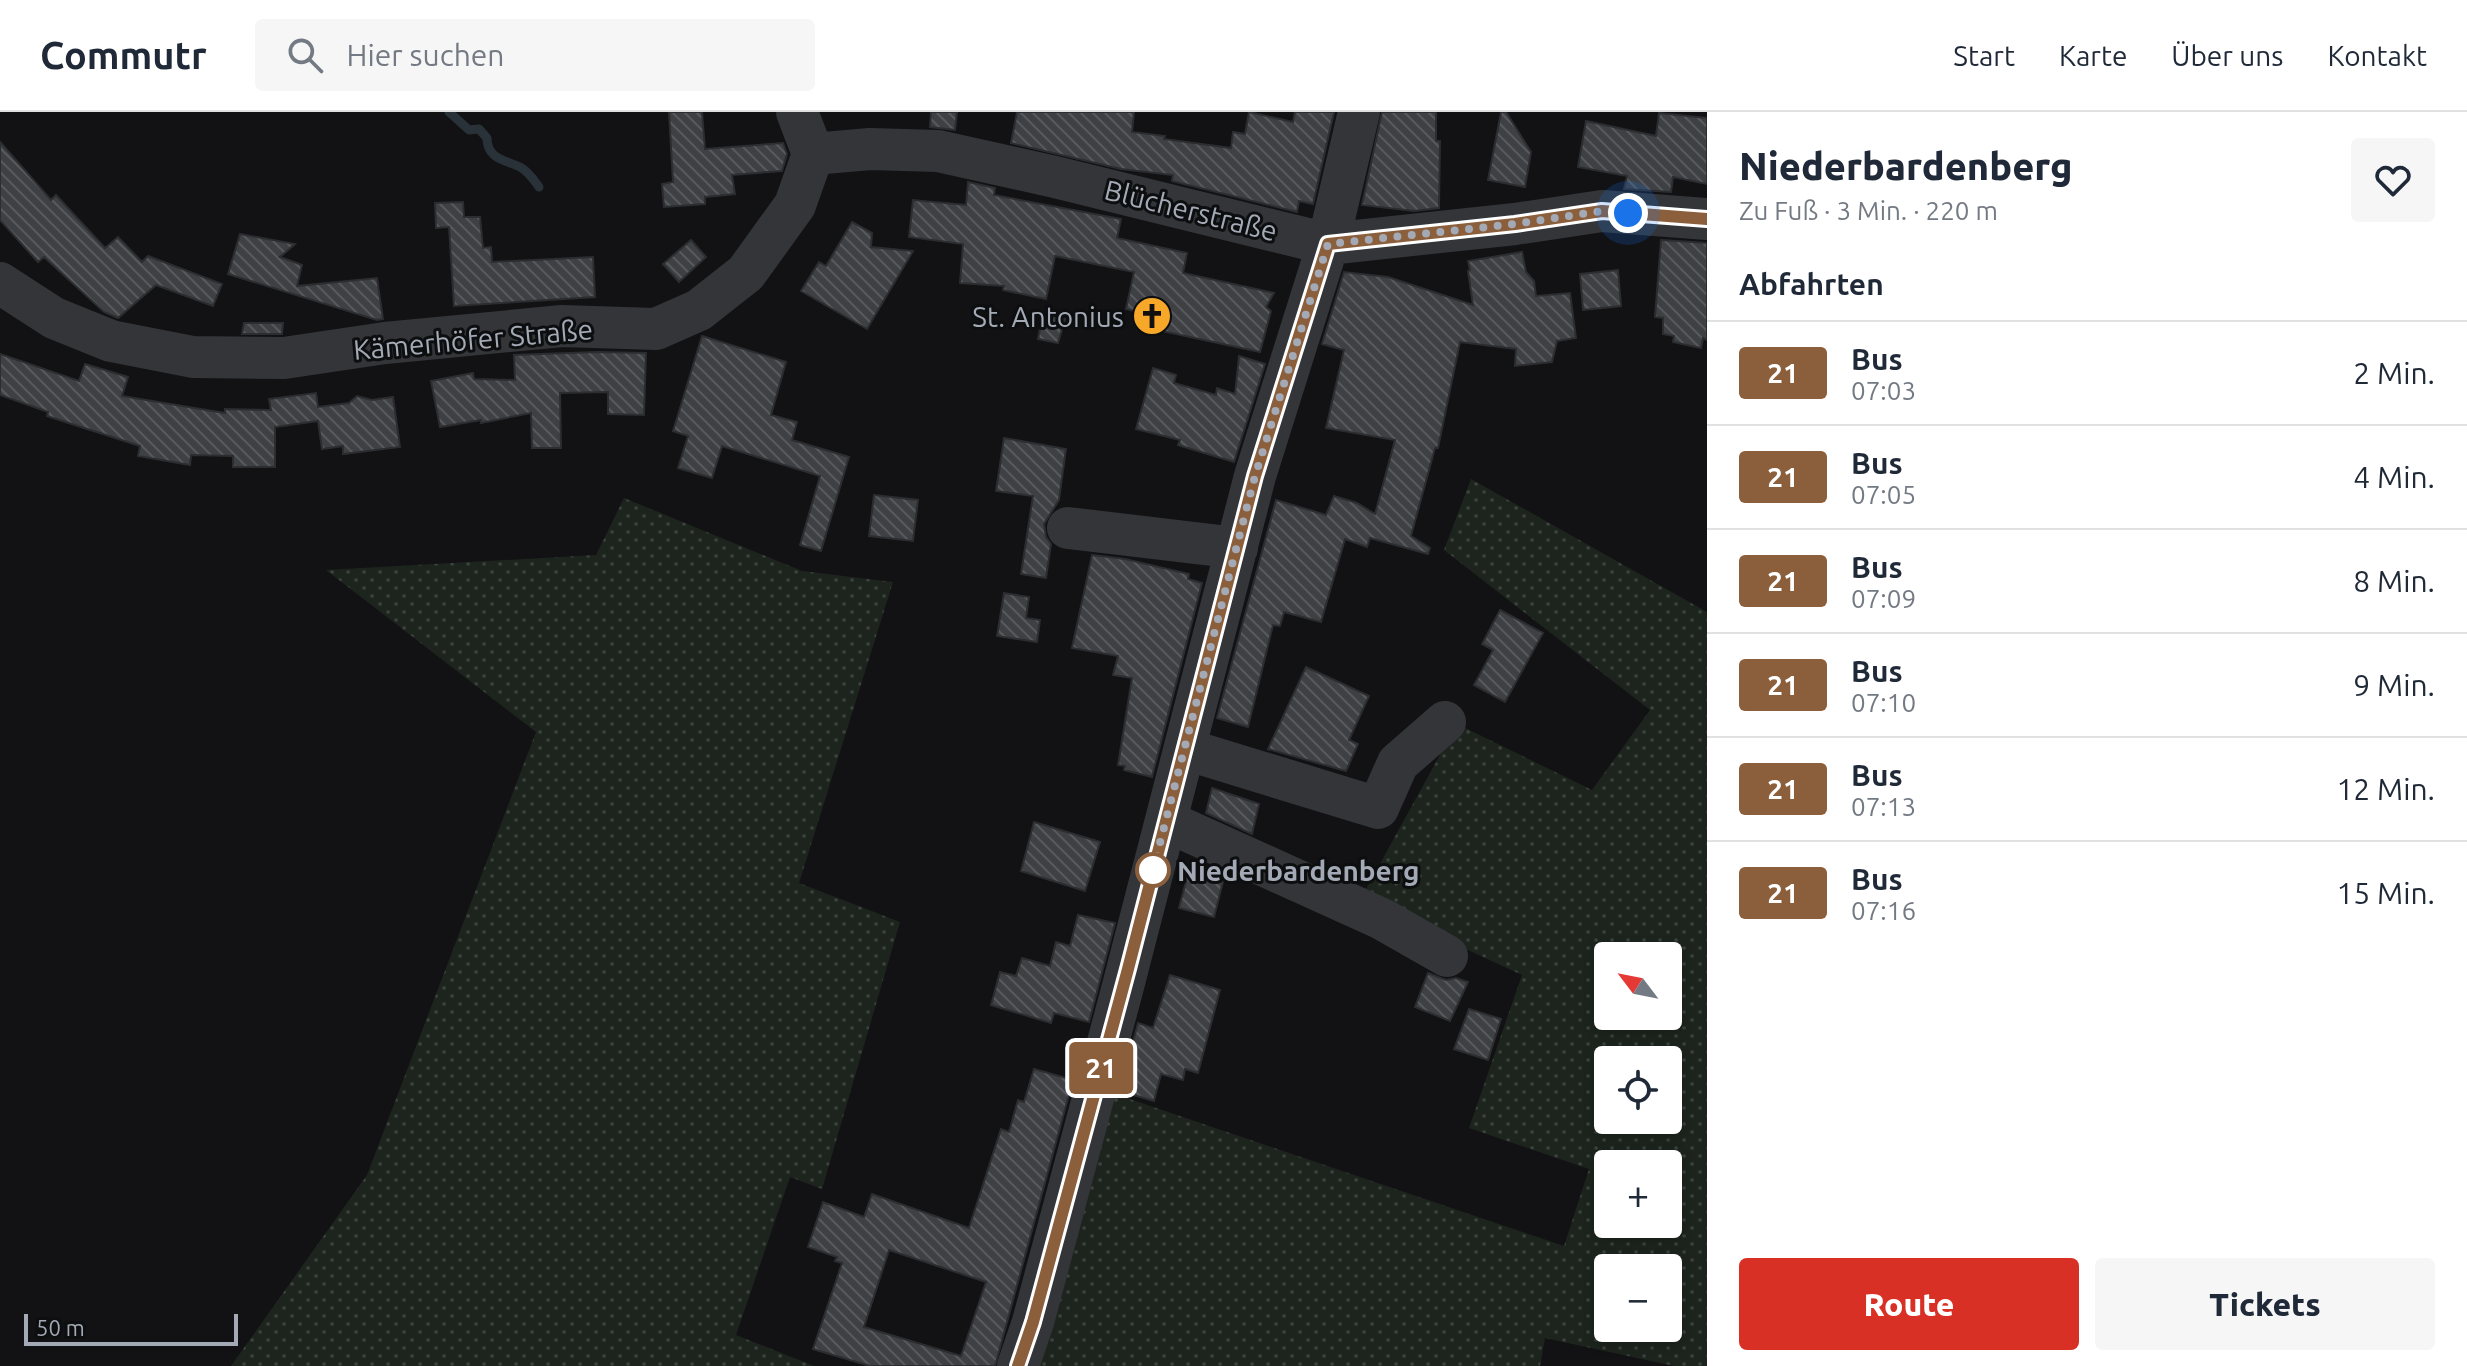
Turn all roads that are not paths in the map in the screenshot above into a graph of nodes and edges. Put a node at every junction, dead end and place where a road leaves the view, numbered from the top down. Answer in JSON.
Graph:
{"nodes":[{"id":1,"x":797,"y":112,"type":"edge"},
{"id":2,"x":1359,"y":112,"type":"edge"},
{"id":3,"x":813,"y":154,"type":"junction"},
{"id":4,"x":1707,"y":219,"type":"edge"},
{"id":5,"x":1328,"y":244,"type":"junction"},
{"id":6,"x":4,"y":286,"type":"edge"},
{"id":7,"x":1068,"y":528,"type":"dead end"},
{"id":8,"x":1237,"y":548,"type":"junction"},
{"id":9,"x":1445,"y":722,"type":"dead end"},
{"id":10,"x":1185,"y":749,"type":"junction"},
{"id":11,"x":1166,"y":821,"type":"junction"},
{"id":12,"x":1447,"y":956,"type":"dead end"},
{"id":13,"x":1018,"y":1366,"type":"edge"}],
"edges":[{"from":1,"to":3,"type":"street"},
{"from":2,"to":5,"type":"street"},
{"from":3,"to":5,"type":"street","name":"Blücherstraße"},
{"from":3,"to":6,"type":"street","name":"Kämerhöfer Straße"},
{"from":4,"to":5,"type":"street","name":"Blücherstraße"},
{"from":5,"to":8,"type":"street"},
{"from":7,"to":8,"type":"street"},
{"from":8,"to":10,"type":"street"},
{"from":9,"to":10,"type":"street"},
{"from":10,"to":11,"type":"street"},
{"from":11,"to":12,"type":"street"},
{"from":11,"to":13,"type":"street"}]}
